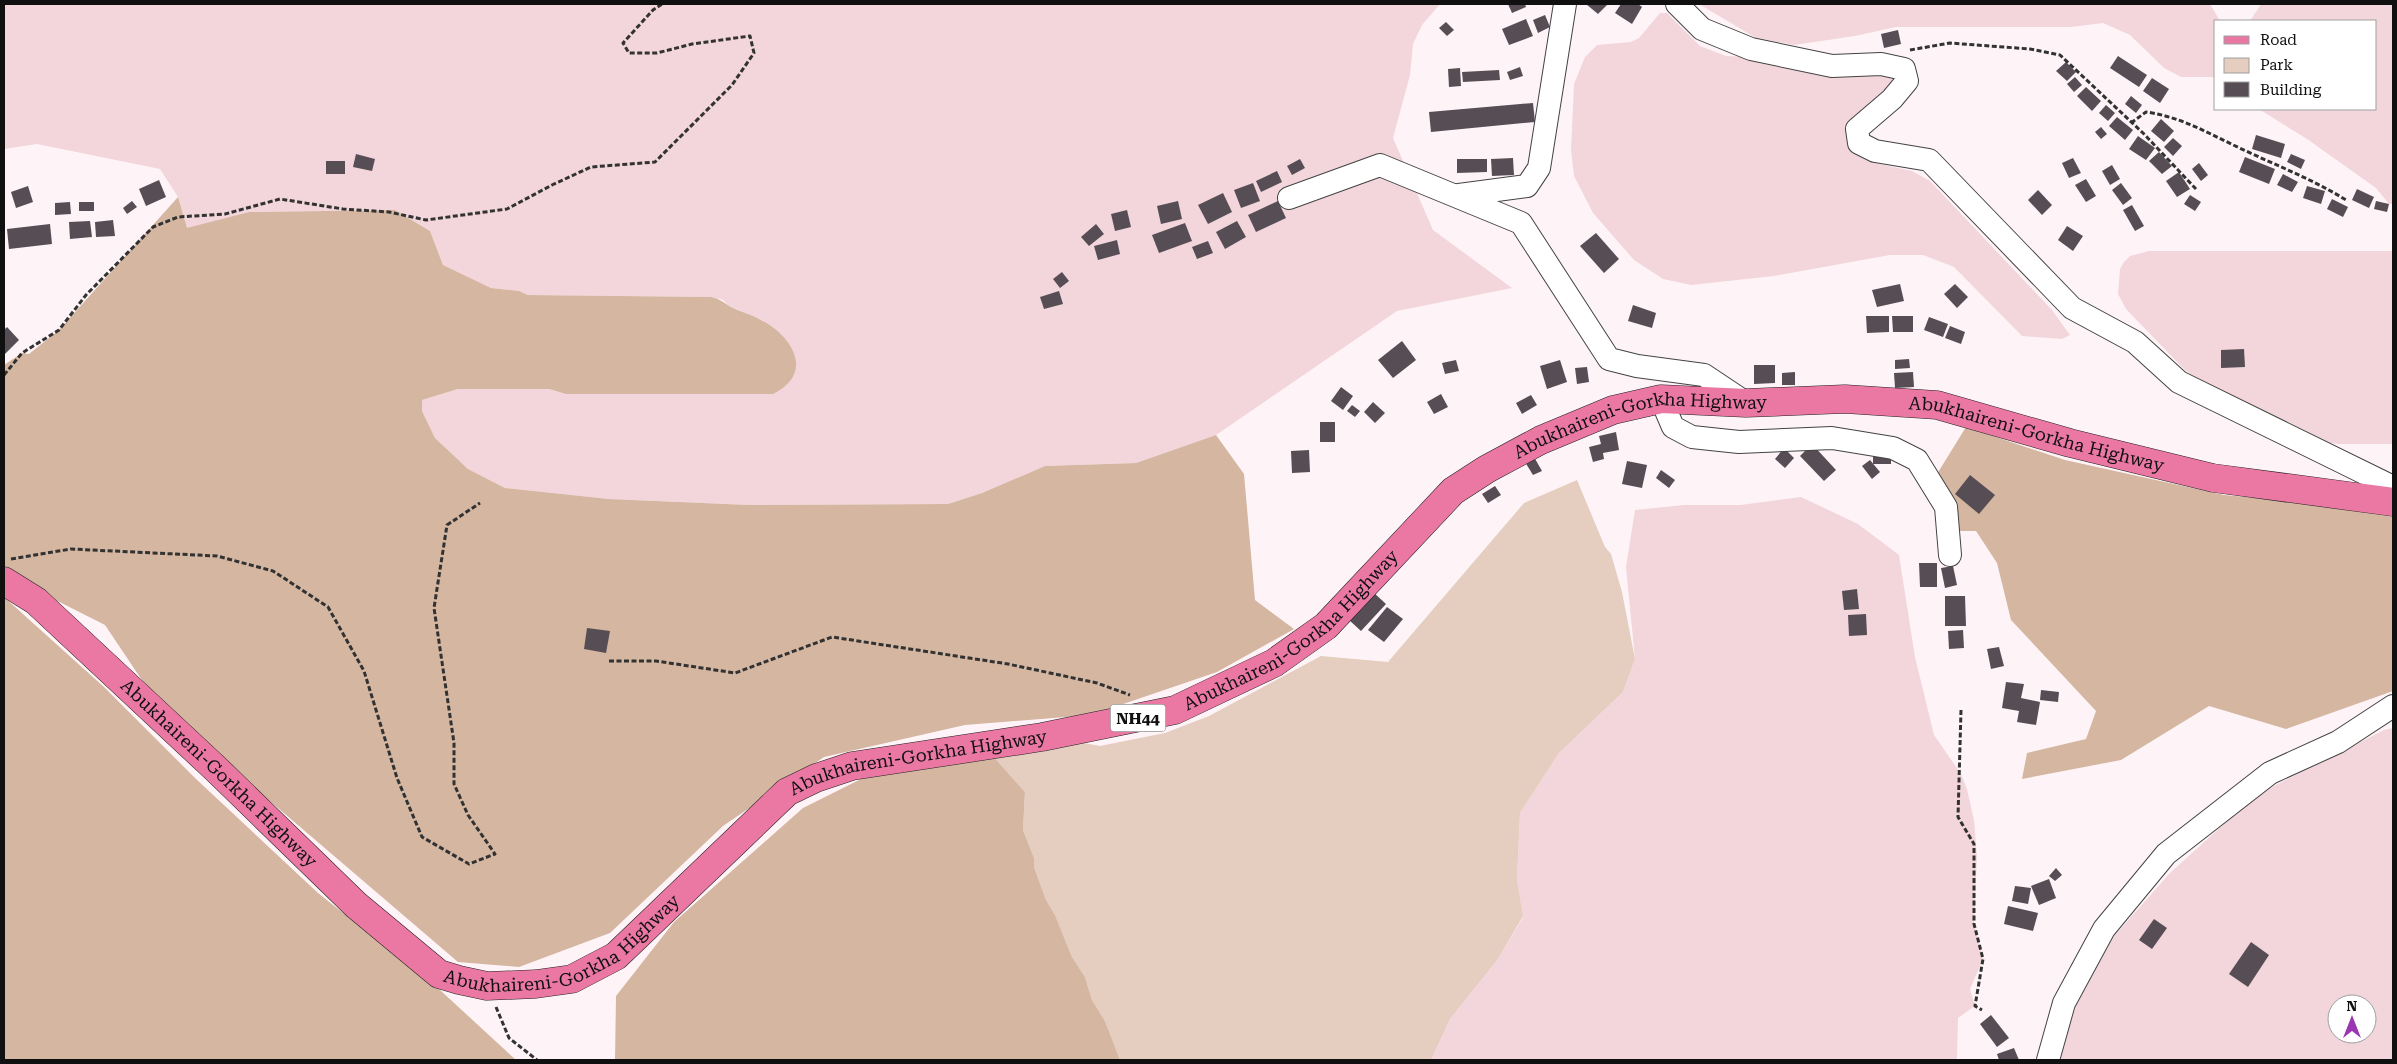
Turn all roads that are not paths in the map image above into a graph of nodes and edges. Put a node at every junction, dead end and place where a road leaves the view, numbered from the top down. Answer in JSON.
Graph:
{"nodes":[{"id":1,"x":1565,"y":4,"type":"edge"},
{"id":2,"x":1677,"y":4,"type":"edge"},
{"id":3,"x":1458,"y":196,"type":"junction"},
{"id":4,"x":1289,"y":198,"type":"dead end"},
{"id":5,"x":1661,"y":399,"type":"junction"},
{"id":6,"x":1746,"y":402,"type":"junction"},
{"id":7,"x":2393,"y":487,"type":"edge"},
{"id":8,"x":2393,"y":502,"type":"edge"},
{"id":9,"x":1950,"y":555,"type":"dead end"},
{"id":10,"x":4,"y":581,"type":"edge"},
{"id":11,"x":2393,"y":706,"type":"edge"},
{"id":12,"x":2048,"y":1060,"type":"edge"}],
"edges":[{"from":1,"to":3,"type":"street"},
{"from":2,"to":7,"type":"street"},
{"from":3,"to":4,"type":"street"},
{"from":3,"to":6,"type":"street"},
{"from":5,"to":6,"type":"main road","name":"Abukhaireni-Gorkha Highway","number":"NH44"},
{"from":5,"to":9,"type":"street"},
{"from":5,"to":10,"type":"main road","name":"Abukhaireni-Gorkha Highway","number":"NH44"},
{"from":6,"to":8,"type":"main road","name":"Abukhaireni-Gorkha Highway","number":"NH44"},
{"from":11,"to":12,"type":"street"}]}
